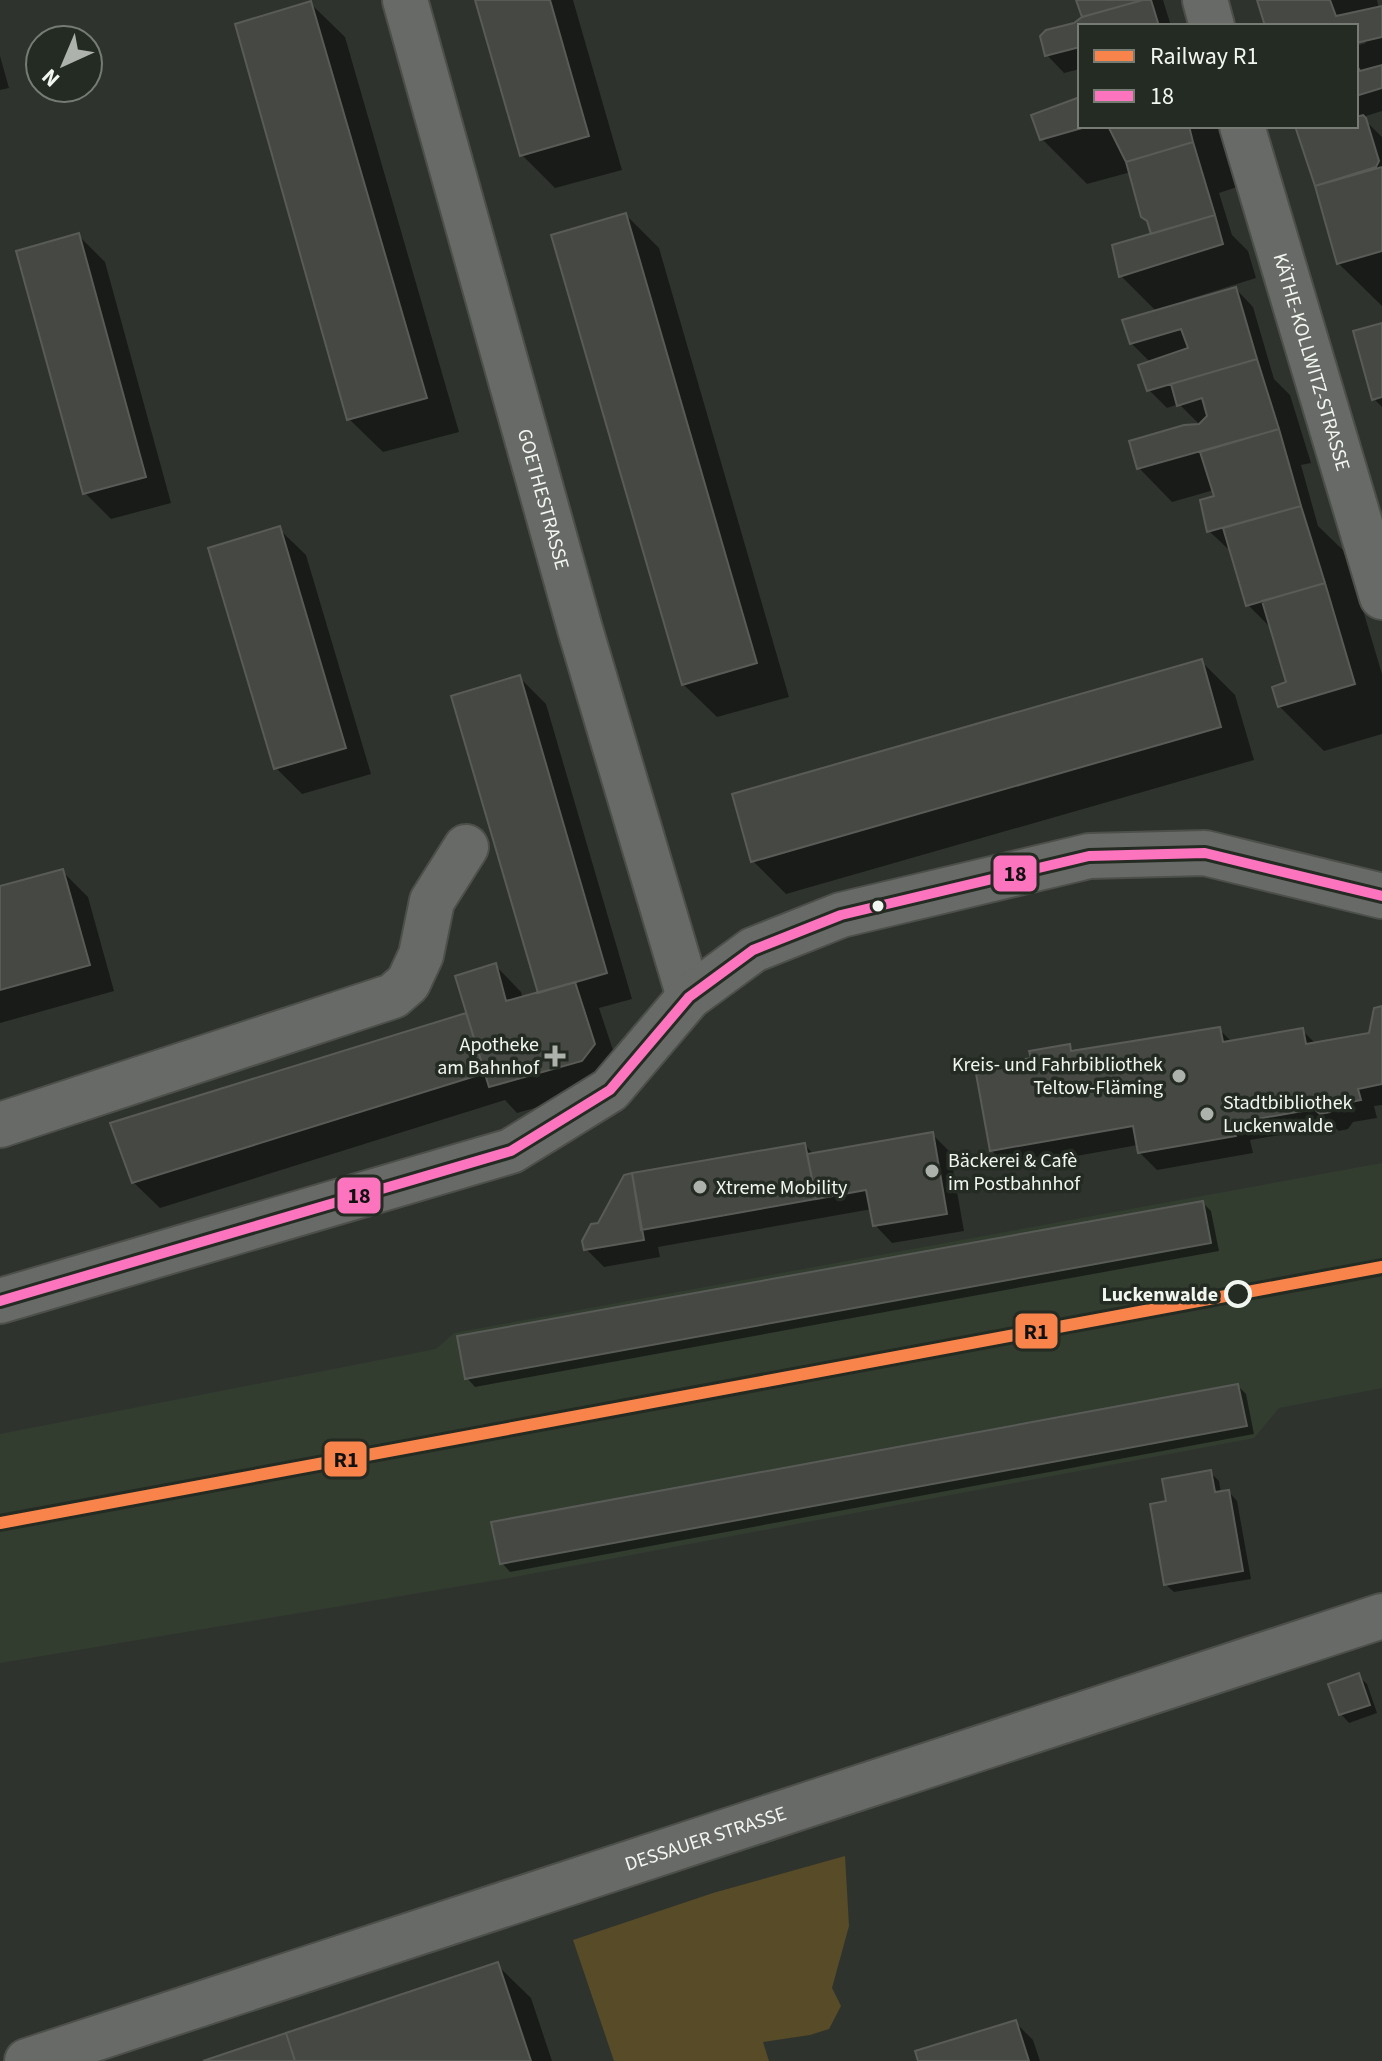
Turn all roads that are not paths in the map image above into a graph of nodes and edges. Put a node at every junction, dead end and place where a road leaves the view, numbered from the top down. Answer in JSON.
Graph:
{"nodes":[{"id":1,"x":405,"y":0,"type":"edge"},
{"id":2,"x":1205,"y":0,"type":"edge"},
{"id":3,"x":1211,"y":24,"type":"edge"},
{"id":4,"x":1243,"y":128,"type":"edge"},
{"id":5,"x":1372,"y":527,"type":"edge"},
{"id":6,"x":1382,"y":597,"type":"edge"},
{"id":7,"x":466,"y":847,"type":"dead end"},
{"id":8,"x":1382,"y":896,"type":"edge"},
{"id":9,"x":689,"y":997,"type":"junction"},
{"id":10,"x":0,"y":1125,"type":"edge"},
{"id":11,"x":0,"y":1301,"type":"edge"},
{"id":12,"x":1382,"y":1616,"type":"edge"},
{"id":13,"x":27,"y":2061,"type":"edge"}],
"edges":[{"from":1,"to":9,"type":"street","name":"GOETHESTRASSE"},
{"from":2,"to":3,"type":"street"},
{"from":4,"to":5,"type":"street","name":"KÄTHE-KOLLWITZ-STRASSE"},
{"from":5,"to":6,"type":"street","name":"KÄTHE-KOLLWITZ-STRASSE"},
{"from":7,"to":10,"type":"street"},
{"from":8,"to":9,"type":"street"},
{"from":9,"to":11,"type":"street"},
{"from":12,"to":13,"type":"street","name":"DESSAUER STRASSE"}]}
